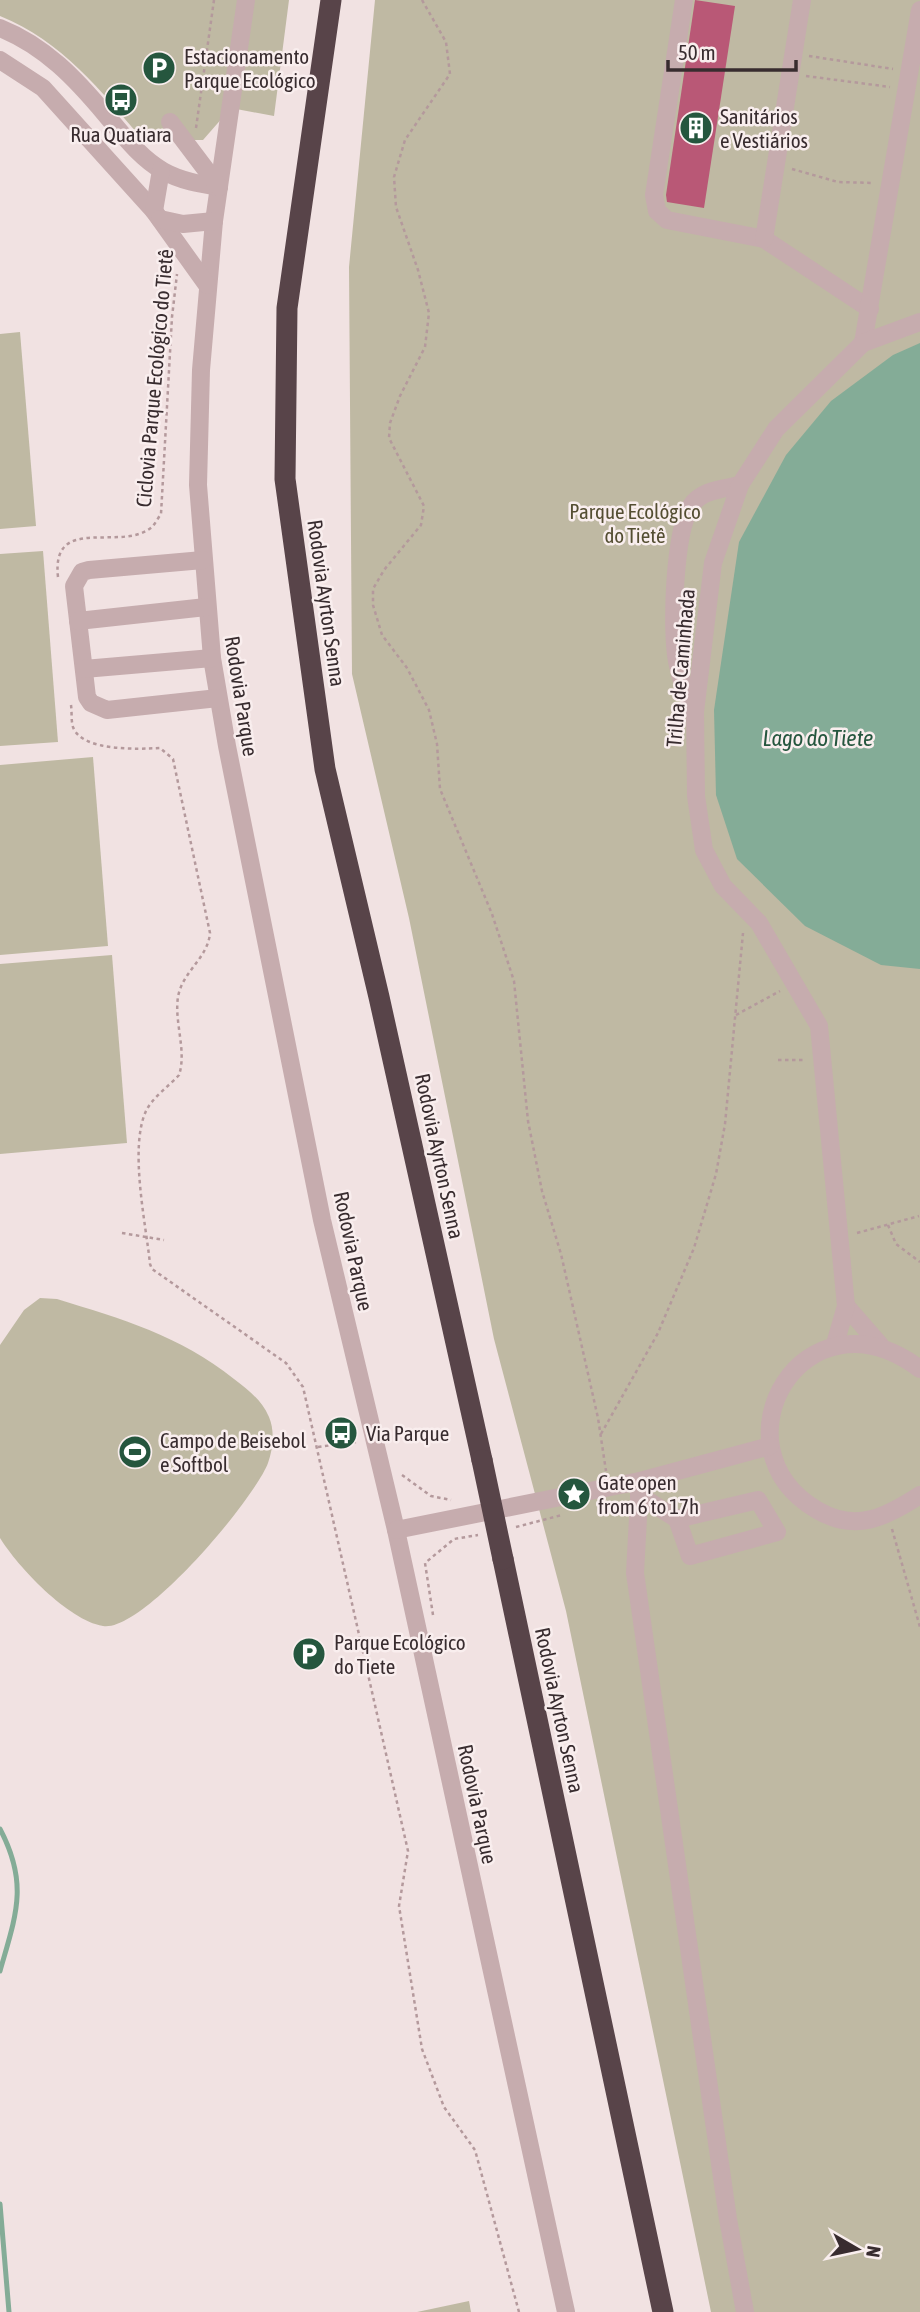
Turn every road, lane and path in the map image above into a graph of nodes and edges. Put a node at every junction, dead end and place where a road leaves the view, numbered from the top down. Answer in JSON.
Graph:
{"nodes":[{"id":1,"x":214,"y":0,"type":"edge"},
{"id":2,"x":246,"y":0,"type":"edge"},
{"id":3,"x":331,"y":0,"type":"edge"},
{"id":4,"x":422,"y":0,"type":"edge"},
{"id":5,"x":684,"y":0,"type":"edge"},
{"id":6,"x":802,"y":0,"type":"edge"},
{"id":7,"x":920,"y":10,"type":"edge"},
{"id":8,"x":0,"y":28,"type":"edge"},
{"id":9,"x":794,"y":53,"type":"junction"},
{"id":10,"x":0,"y":60,"type":"edge"},
{"id":11,"x":910,"y":71,"type":"junction"},
{"id":12,"x":790,"y":73,"type":"junction"},
{"id":13,"x":907,"y":89,"type":"junction"},
{"id":14,"x":170,"y":122,"type":"dead end"},
{"id":15,"x":134,"y":148,"type":"junction"},
{"id":16,"x":778,"y":149,"type":"junction"},
{"id":17,"x":193,"y":150,"type":"junction"},
{"id":18,"x":116,"y":169,"type":"junction"},
{"id":19,"x":161,"y":170,"type":"junction"},
{"id":20,"x":892,"y":177,"type":"junction"},
{"id":21,"x":219,"y":187,"type":"junction"},
{"id":22,"x":157,"y":215,"type":"junction"},
{"id":23,"x":215,"y":221,"type":"junction"},
{"id":24,"x":764,"y":239,"type":"junction"},
{"id":25,"x":180,"y":246,"type":"junction"},
{"id":26,"x":207,"y":285,"type":"junction"},
{"id":27,"x":870,"y":309,"type":"junction"},
{"id":28,"x":920,"y":323,"type":"edge"},
{"id":29,"x":863,"y":343,"type":"junction"},
{"id":30,"x":740,"y":485,"type":"junction"},
{"id":31,"x":203,"y":559,"type":"junction"},
{"id":32,"x":59,"y":588,"type":"dead end"},
{"id":33,"x":206,"y":607,"type":"junction"},
{"id":34,"x":78,"y":621,"type":"junction"},
{"id":35,"x":212,"y":658,"type":"junction"},
{"id":36,"x":84,"y":669,"type":"junction"},
{"id":37,"x":218,"y":698,"type":"junction"},
{"id":38,"x":70,"y":699,"type":"dead end"},
{"id":39,"x":695,"y":712,"type":"junction"},
{"id":40,"x":758,"y":921,"type":"junction"},
{"id":41,"x":796,"y":983,"type":"junction"},
{"id":42,"x":736,"y":1015,"type":"junction"},
{"id":43,"x":778,"y":1060,"type":"dead end"},
{"id":44,"x":822,"y":1060,"type":"junction"},
{"id":45,"x":919,"y":1216,"type":"edge"},
{"id":46,"x":888,"y":1225,"type":"junction"},
{"id":47,"x":122,"y":1233,"type":"dead end"},
{"id":48,"x":147,"y":1237,"type":"junction"},
{"id":49,"x":840,"y":1237,"type":"junction"},
{"id":50,"x":164,"y":1240,"type":"dead end"},
{"id":51,"x":920,"y":1262,"type":"edge"},
{"id":52,"x":846,"y":1306,"type":"junction"},
{"id":53,"x":835,"y":1343,"type":"junction"},
{"id":54,"x":880,"y":1345,"type":"junction"},
{"id":55,"x":920,"y":1368,"type":"edge"},
{"id":56,"x":601,"y":1434,"type":"junction"},
{"id":57,"x":374,"y":1440,"type":"junction"},
{"id":58,"x":770,"y":1446,"type":"junction"},
{"id":59,"x":318,"y":1447,"type":"junction"},
{"id":60,"x":383,"y":1476,"type":"junction"},
{"id":61,"x":609,"y":1487,"type":"junction"},
{"id":62,"x":639,"y":1488,"type":"junction"},
{"id":63,"x":920,"y":1495,"type":"edge"},
{"id":64,"x":560,"y":1497,"type":"junction"},
{"id":65,"x":455,"y":1501,"type":"dead end"},
{"id":66,"x":889,"y":1516,"type":"junction"},
{"id":67,"x":677,"y":1519,"type":"junction"},
{"id":68,"x":396,"y":1530,"type":"junction"},
{"id":69,"x":505,"y":1530,"type":"dead end"},
{"id":70,"x":480,"y":1534,"type":"dead end"},
{"id":71,"x":433,"y":1618,"type":"dead end"},
{"id":72,"x":920,"y":1627,"type":"edge"},
{"id":73,"x":519,"y":2312,"type":"edge"},
{"id":74,"x":566,"y":2312,"type":"edge"},
{"id":75,"x":663,"y":2312,"type":"edge"},
{"id":76,"x":746,"y":2312,"type":"edge"}],
"edges":[{"from":1,"to":17,"type":"path"},
{"from":2,"to":21,"type":"street"},
{"from":3,"to":75,"type":"highway","name":"Rodovia Ayrton Senna","bridge":true},
{"from":4,"to":56,"type":"path"},
{"from":5,"to":24,"type":"street"},
{"from":6,"to":9,"type":"street"},
{"from":7,"to":11,"type":"street"},
{"from":8,"to":15,"type":"street"},
{"from":9,"to":11,"type":"path"},
{"from":9,"to":12,"type":"street"},
{"from":10,"to":18,"type":"street"},
{"from":11,"to":13,"type":"street"},
{"from":12,"to":13,"type":"path"},
{"from":12,"to":16,"type":"street"},
{"from":13,"to":20,"type":"street"},
{"from":14,"to":17,"type":"street"},
{"from":15,"to":18,"type":"street"},
{"from":15,"to":19,"type":"street"},
{"from":16,"to":20,"type":"path"},
{"from":16,"to":24,"type":"street"},
{"from":17,"to":21,"type":"street"},
{"from":18,"to":22,"type":"street"},
{"from":19,"to":21,"type":"street"},
{"from":19,"to":22,"type":"street"},
{"from":20,"to":27,"type":"street"},
{"from":21,"to":23,"type":"street","name":"Rodovia Parque"},
{"from":22,"to":23,"type":"street"},
{"from":22,"to":25,"type":"street"},
{"from":23,"to":26,"type":"street","name":"Rodovia Parque"},
{"from":24,"to":27,"type":"street"},
{"from":25,"to":26,"type":"street"},
{"from":25,"to":32,"type":"path","name":"Ciclovia Parque Ecológico do Tietê"},
{"from":26,"to":31,"type":"street","name":"Rodovia Parque"},
{"from":27,"to":29,"type":"street"},
{"from":28,"to":29,"type":"street","name":"Trilha de Caminhada"},
{"from":29,"to":30,"type":"street","name":"Trilha de Caminhada"},
{"from":30,"to":39,"type":"street","name":"Trilha de Caminhada"},
{"from":30,"to":39,"type":"street"},
{"from":31,"to":33,"type":"street","name":"Rodovia Parque"},
{"from":31,"to":34,"type":"street"},
{"from":33,"to":34,"type":"street"},
{"from":33,"to":35,"type":"street","name":"Rodovia Parque"},
{"from":34,"to":36,"type":"street"},
{"from":35,"to":36,"type":"street"},
{"from":35,"to":37,"type":"street","name":"Rodovia Parque"},
{"from":36,"to":37,"type":"street"},
{"from":37,"to":57,"type":"street","name":"Rodovia Parque"},
{"from":38,"to":48,"type":"path"},
{"from":39,"to":40,"type":"street","name":"Trilha de Caminhada"},
{"from":40,"to":41,"type":"street","name":"Trilha de Caminhada"},
{"from":40,"to":42,"type":"path"},
{"from":41,"to":42,"type":"path"},
{"from":41,"to":44,"type":"street","name":"Trilha de Caminhada"},
{"from":42,"to":56,"type":"path"},
{"from":43,"to":44,"type":"path"},
{"from":44,"to":49,"type":"street","name":"Trilha de Caminhada"},
{"from":45,"to":46,"type":"path"},
{"from":46,"to":49,"type":"path"},
{"from":46,"to":51,"type":"path"},
{"from":47,"to":48,"type":"path"},
{"from":48,"to":50,"type":"path"},
{"from":48,"to":59,"type":"path"},
{"from":49,"to":52,"type":"street","name":"Trilha de Caminhada"},
{"from":52,"to":53,"type":"street","name":"Trilha de Caminhada"},
{"from":52,"to":54,"type":"street"},
{"from":53,"to":54,"type":"street"},
{"from":53,"to":58,"type":"street"},
{"from":54,"to":55,"type":"street"},
{"from":56,"to":61,"type":"path"},
{"from":57,"to":59,"type":"path"},
{"from":57,"to":60,"type":"street","name":"Rodovia Parque"},
{"from":58,"to":62,"type":"street"},
{"from":58,"to":66,"type":"street"},
{"from":59,"to":73,"type":"path"},
{"from":60,"to":65,"type":"path"},
{"from":60,"to":68,"type":"street","name":"Rodovia Parque"},
{"from":61,"to":62,"type":"street"},
{"from":61,"to":64,"type":"street"},
{"from":62,"to":67,"type":"street"},
{"from":62,"to":76,"type":"street"},
{"from":63,"to":66,"type":"street"},
{"from":64,"to":68,"type":"street"},
{"from":64,"to":69,"type":"path"},
{"from":66,"to":72,"type":"path"},
{"from":67,"to":67,"type":"street"},
{"from":68,"to":74,"type":"street","name":"Rodovia Parque"},
{"from":70,"to":71,"type":"path"}]}
